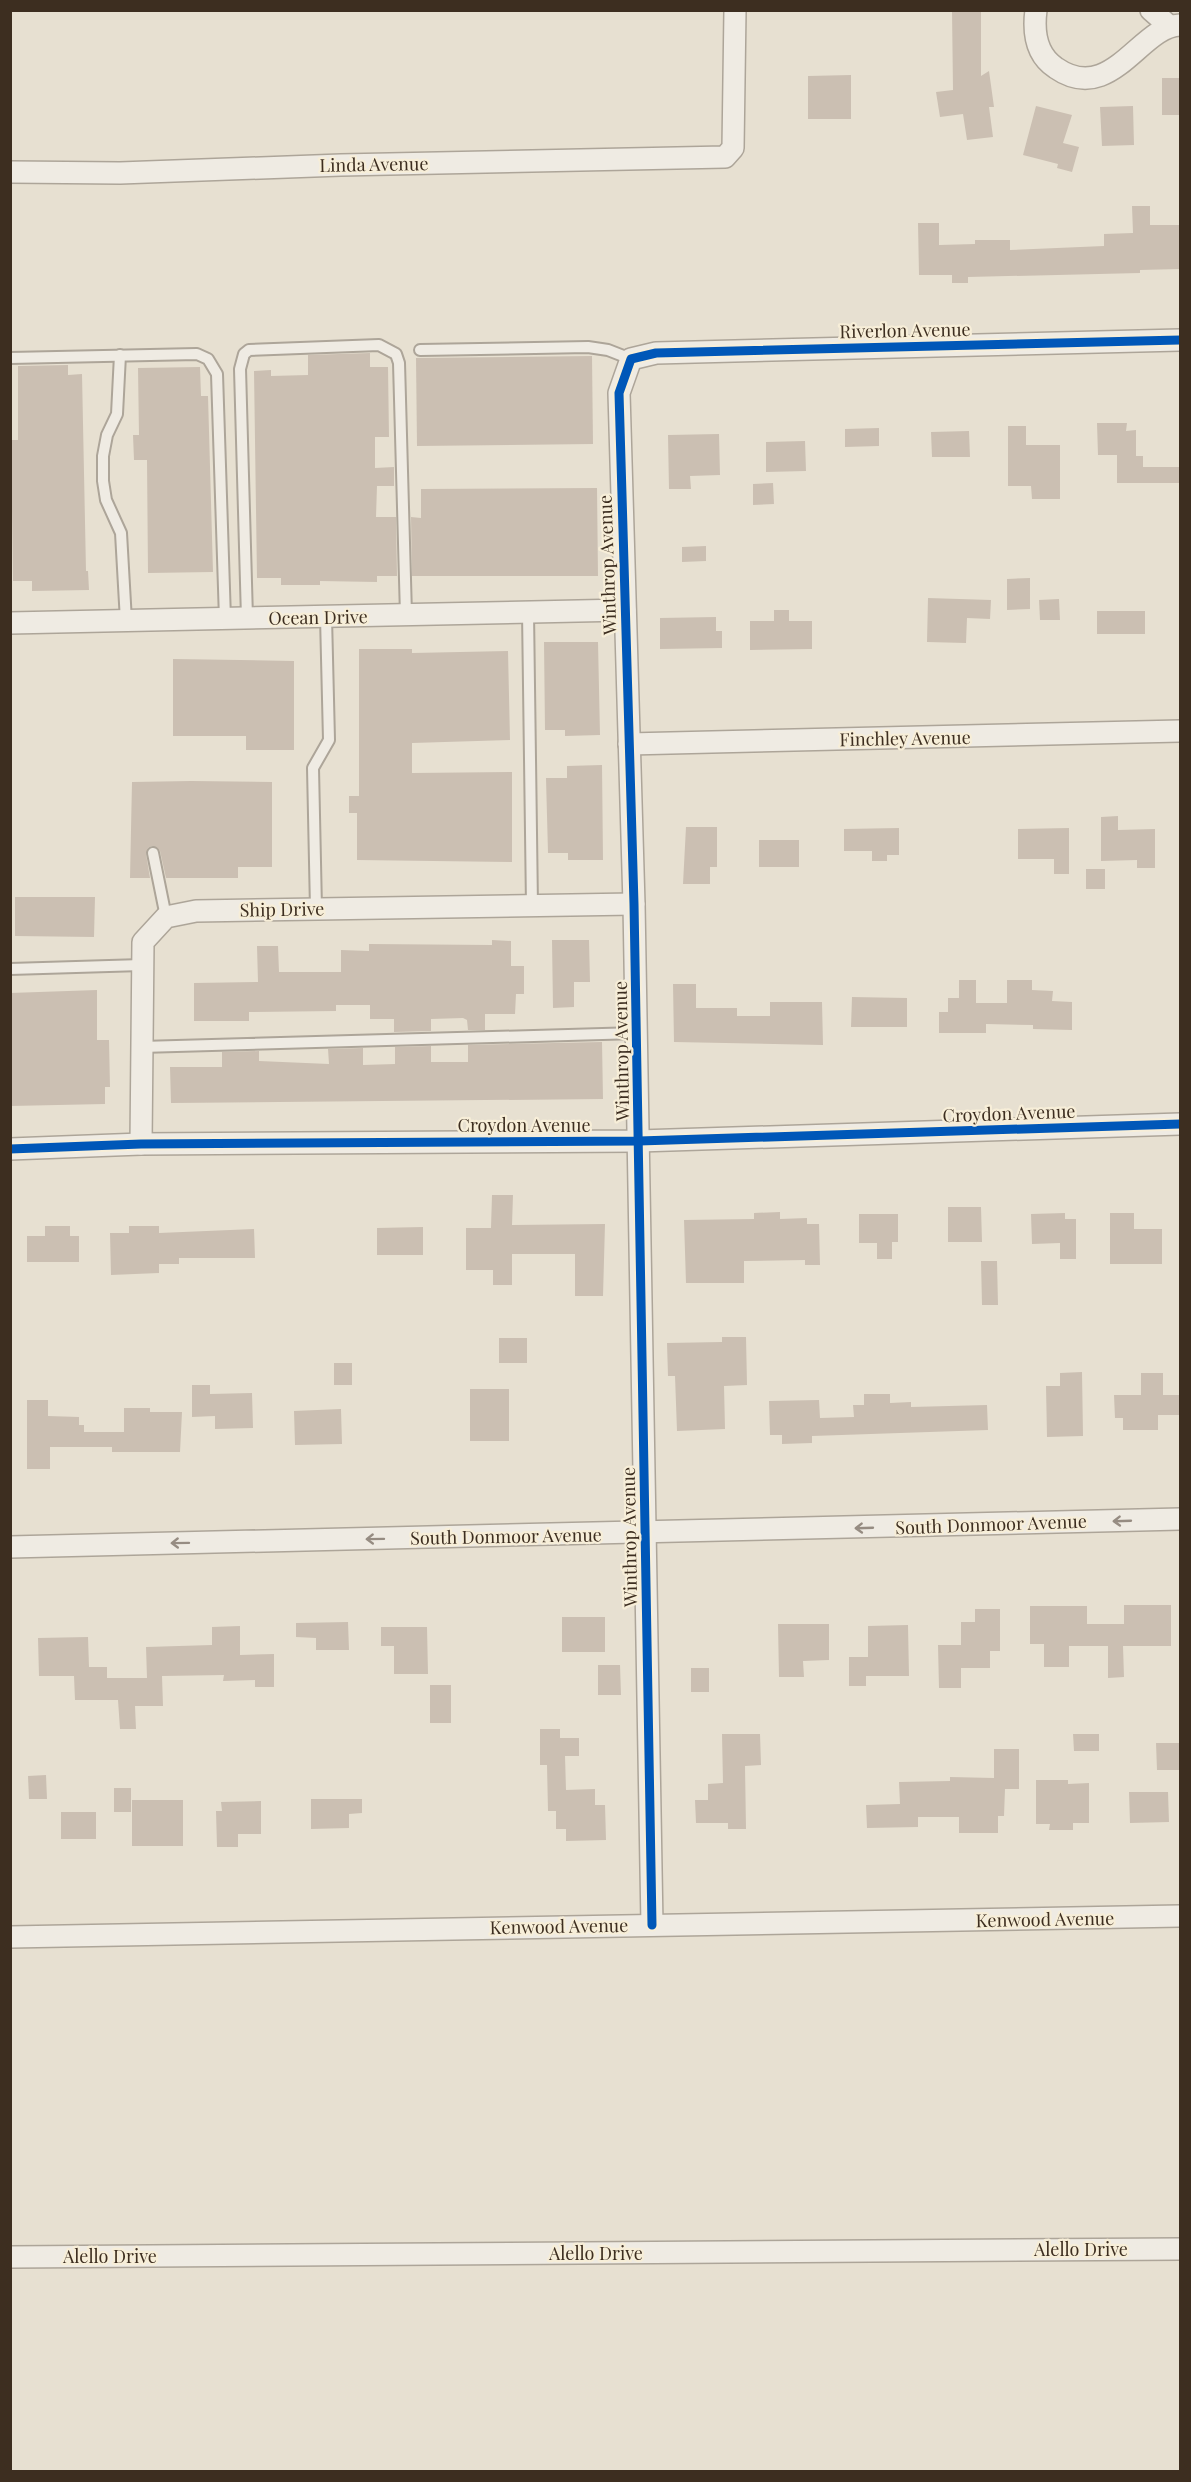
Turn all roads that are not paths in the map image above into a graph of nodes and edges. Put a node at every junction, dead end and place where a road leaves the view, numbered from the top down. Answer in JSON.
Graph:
{"nodes":[{"id":1,"x":735,"y":10,"type":"edge"},
{"id":2,"x":1036,"y":10,"type":"edge"},
{"id":3,"x":1151,"y":10,"type":"edge"},
{"id":4,"x":1174,"y":25,"type":"edge"},
{"id":5,"x":10,"y":172,"type":"edge"},
{"id":6,"x":1180,"y":340,"type":"edge"},
{"id":7,"x":420,"y":350,"type":"dead end"},
{"id":8,"x":120,"y":355,"type":"junction"},
{"id":9,"x":10,"y":358,"type":"edge"},
{"id":10,"x":631,"y":359,"type":"junction"},
{"id":11,"x":625,"y":610,"type":"junction"},
{"id":12,"x":528,"y":612,"type":"junction"},
{"id":13,"x":406,"y":615,"type":"junction"},
{"id":14,"x":326,"y":617,"type":"junction"},
{"id":15,"x":247,"y":618,"type":"junction"},
{"id":16,"x":225,"y":619,"type":"junction"},
{"id":17,"x":126,"y":621,"type":"junction"},
{"id":18,"x":10,"y":623,"type":"edge"},
{"id":19,"x":1180,"y":731,"type":"edge"},
{"id":20,"x":628,"y":744,"type":"junction"},
{"id":21,"x":153,"y":853,"type":"dead end"},
{"id":22,"x":634,"y":904,"type":"junction"},
{"id":23,"x":532,"y":906,"type":"junction"},
{"id":24,"x":316,"y":909,"type":"junction"},
{"id":25,"x":165,"y":916,"type":"junction"},
{"id":26,"x":142,"y":965,"type":"junction"},
{"id":27,"x":10,"y":969,"type":"edge"},
{"id":28,"x":637,"y":1033,"type":"junction"},
{"id":29,"x":141,"y":1047,"type":"junction"},
{"id":30,"x":1180,"y":1124,"type":"edge"},
{"id":31,"x":639,"y":1141,"type":"junction"},
{"id":32,"x":141,"y":1144,"type":"junction"},
{"id":33,"x":10,"y":1149,"type":"edge"},
{"id":34,"x":1180,"y":1519,"type":"edge"},
{"id":35,"x":645,"y":1533,"type":"junction"},
{"id":36,"x":10,"y":1546,"type":"edge"},
{"id":37,"x":1180,"y":1916,"type":"edge"},
{"id":38,"x":652,"y":1925,"type":"junction"},
{"id":39,"x":10,"y":1937,"type":"edge"},
{"id":40,"x":1180,"y":2249,"type":"edge"},
{"id":41,"x":10,"y":2257,"type":"edge"}],
"edges":[{"from":1,"to":5,"type":"street","name":"Linda Avenue"},
{"from":2,"to":4,"type":"street"},
{"from":3,"to":4,"type":"street"},
{"from":6,"to":10,"type":"street","name":"Riverlon Avenue"},
{"from":7,"to":10,"type":"lane"},
{"from":8,"to":9,"type":"lane"},
{"from":8,"to":16,"type":"lane"},
{"from":8,"to":17,"type":"lane"},
{"from":10,"to":11,"type":"street","name":"Winthrop Avenue"},
{"from":11,"to":12,"type":"street","name":"Ocean Drive"},
{"from":11,"to":20,"type":"street","name":"Winthrop Avenue"},
{"from":12,"to":13,"type":"street","name":"Ocean Drive"},
{"from":12,"to":23,"type":"lane"},
{"from":13,"to":14,"type":"street","name":"Ocean Drive"},
{"from":13,"to":15,"type":"lane"},
{"from":14,"to":15,"type":"street","name":"Ocean Drive"},
{"from":14,"to":24,"type":"lane"},
{"from":15,"to":16,"type":"street","name":"Ocean Drive"},
{"from":16,"to":17,"type":"street","name":"Ocean Drive"},
{"from":17,"to":18,"type":"street","name":"Ocean Drive"},
{"from":19,"to":20,"type":"street","name":"Finchley Avenue"},
{"from":20,"to":22,"type":"street","name":"Winthrop Avenue"},
{"from":21,"to":25,"type":"lane"},
{"from":22,"to":23,"type":"street","name":"Ship Drive"},
{"from":22,"to":28,"type":"street","name":"Winthrop Avenue"},
{"from":23,"to":24,"type":"street","name":"Ship Drive"},
{"from":24,"to":25,"type":"street","name":"Ship Drive"},
{"from":25,"to":26,"type":"street"},
{"from":26,"to":27,"type":"lane"},
{"from":26,"to":29,"type":"street"},
{"from":28,"to":29,"type":"lane"},
{"from":28,"to":31,"type":"street","name":"Winthrop Avenue"},
{"from":29,"to":32,"type":"street"},
{"from":30,"to":31,"type":"street","name":"Croydon Avenue"},
{"from":31,"to":32,"type":"street","name":"Croydon Avenue"},
{"from":31,"to":35,"type":"street","name":"Winthrop Avenue"},
{"from":32,"to":33,"type":"street","name":"Croydon Avenue"},
{"from":34,"to":35,"type":"street","name":"South Donmoor Avenue","one_way":true},
{"from":35,"to":36,"type":"street","name":"South Donmoor Avenue","one_way":true},
{"from":35,"to":38,"type":"street","name":"Winthrop Avenue"},
{"from":37,"to":38,"type":"street","name":"Kenwood Avenue"},
{"from":38,"to":39,"type":"street","name":"Kenwood Avenue"},
{"from":40,"to":41,"type":"street","name":"Alello Drive"}]}
